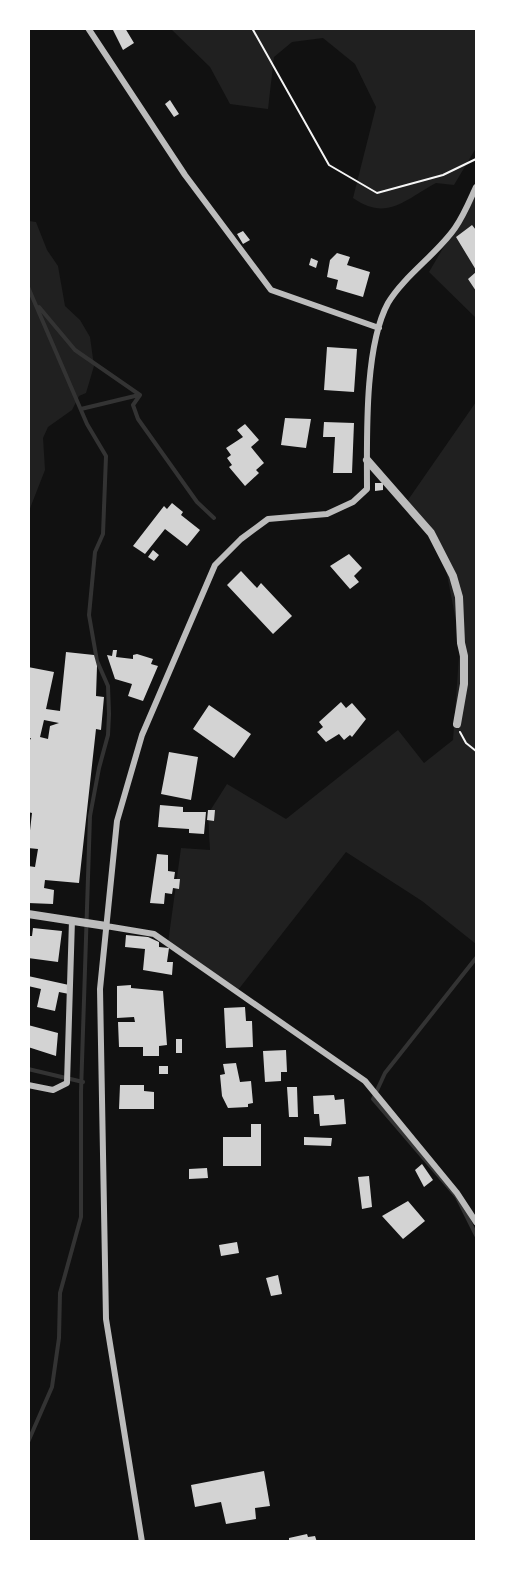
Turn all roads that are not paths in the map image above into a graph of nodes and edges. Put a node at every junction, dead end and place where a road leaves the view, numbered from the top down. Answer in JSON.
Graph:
{"nodes":[{"id":1,"x":88,"y":28,"type":"edge"},
{"id":2,"x":477,"y":187,"type":"edge"},
{"id":3,"x":379,"y":328,"type":"junction"},
{"id":4,"x":367,"y":460,"type":"junction"},
{"id":5,"x":457,"y":724,"type":"road end"},
{"id":6,"x":28,"y":914,"type":"edge"},
{"id":7,"x":75,"y":920,"type":"junction"},
{"id":8,"x":106,"y":926,"type":"junction"},
{"id":9,"x":28,"y":1085,"type":"edge"},
{"id":10,"x":477,"y":1222,"type":"edge"},
{"id":11,"x":142,"y":1542,"type":"edge"}],
"edges":[{"from":1,"to":3,"type":"street"},
{"from":2,"to":3,"type":"street"},
{"from":3,"to":4,"type":"street"},
{"from":4,"to":5,"type":"street"},
{"from":4,"to":8,"type":"street"},
{"from":6,"to":7,"type":"street"},
{"from":7,"to":8,"type":"street"},
{"from":7,"to":9,"type":"street"},
{"from":8,"to":10,"type":"street"},
{"from":8,"to":11,"type":"street"}]}
